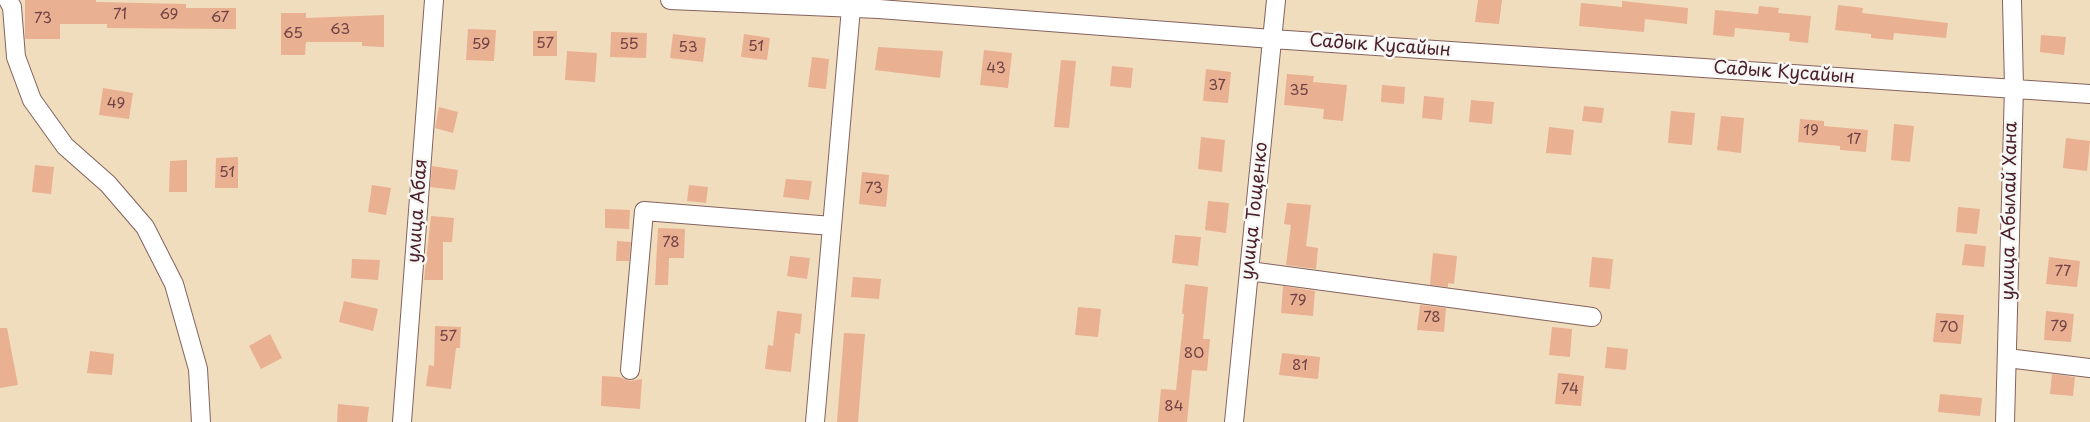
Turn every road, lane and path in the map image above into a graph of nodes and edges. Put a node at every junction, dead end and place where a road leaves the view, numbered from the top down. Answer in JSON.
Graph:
{"nodes":[{"id":1,"x":8,"y":0,"type":"edge"},
{"id":2,"x":434,"y":0,"type":"edge"},
{"id":3,"x":670,"y":0,"type":"edge"},
{"id":4,"x":1276,"y":0,"type":"edge"},
{"id":5,"x":2012,"y":0,"type":"edge"},
{"id":6,"x":879,"y":5,"type":"edge"},
{"id":7,"x":851,"y":8,"type":"junction"},
{"id":8,"x":1272,"y":39,"type":"junction"},
{"id":9,"x":2014,"y":88,"type":"junction"},
{"id":10,"x":2090,"y":94,"type":"edge"},
{"id":11,"x":832,"y":226,"type":"junction"},
{"id":12,"x":1249,"y":270,"type":"junction"},
{"id":13,"x":1592,"y":317,"type":"dead end"},
{"id":14,"x":2007,"y":358,"type":"junction"},
{"id":15,"x":2090,"y":368,"type":"edge"},
{"id":16,"x":630,"y":370,"type":"dead end"},
{"id":17,"x":201,"y":422,"type":"edge"},
{"id":18,"x":402,"y":422,"type":"edge"},
{"id":19,"x":815,"y":422,"type":"edge"},
{"id":20,"x":1234,"y":422,"type":"edge"},
{"id":21,"x":2005,"y":422,"type":"edge"}],
"edges":[{"from":1,"to":17,"type":"street"},
{"from":2,"to":18,"type":"street","name":"улица Абая"},
{"from":3,"to":7,"type":"street","name":"Садык Кусайын"},
{"from":4,"to":8,"type":"street","name":"улица Тощенко"},
{"from":5,"to":9,"type":"street","name":"улица Абылай Хана"},
{"from":6,"to":7,"type":"street","name":"Садык Кусайын"},
{"from":6,"to":8,"type":"street","name":"Садык Кусайын"},
{"from":7,"to":11,"type":"street"},
{"from":8,"to":9,"type":"street","name":"Садык Кусайын"},
{"from":8,"to":12,"type":"street","name":"улица Тощенко"},
{"from":9,"to":10,"type":"street","name":"Садык Кусайын"},
{"from":9,"to":14,"type":"street","name":"улица Абылай Хана"},
{"from":11,"to":16,"type":"street"},
{"from":11,"to":19,"type":"street"},
{"from":12,"to":13,"type":"street"},
{"from":12,"to":20,"type":"street","name":"улица Тощенко"},
{"from":14,"to":15,"type":"street"},
{"from":14,"to":21,"type":"street","name":"улица Абылай Хана"}]}
